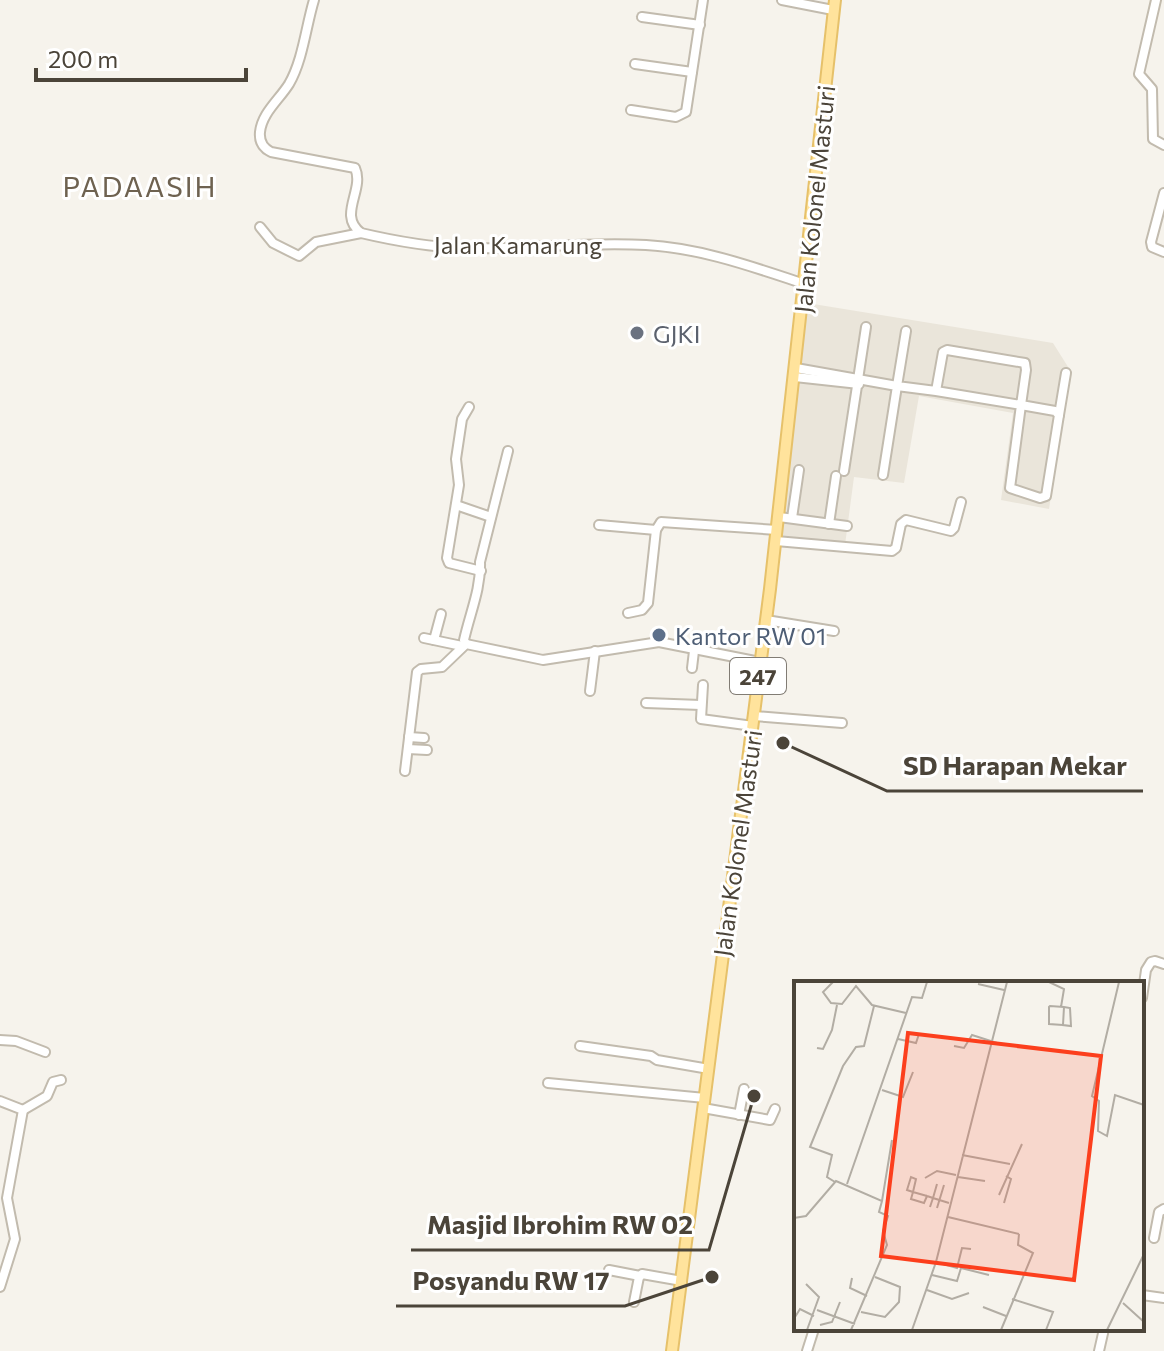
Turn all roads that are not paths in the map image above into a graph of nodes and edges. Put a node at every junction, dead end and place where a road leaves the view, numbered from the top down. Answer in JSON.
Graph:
{"nodes":[{"id":1,"x":314,"y":0,"type":"edge"},
{"id":2,"x":703,"y":0,"type":"edge"},
{"id":3,"x":782,"y":0,"type":"edge"},
{"id":4,"x":1156,"y":0,"type":"edge"},
{"id":5,"x":834,"y":5,"type":"edge"},
{"id":6,"x":642,"y":17,"type":"dead end"},
{"id":7,"x":700,"y":25,"type":"junction"},
{"id":8,"x":635,"y":64,"type":"dead end"},
{"id":9,"x":692,"y":72,"type":"junction"},
{"id":10,"x":631,"y":110,"type":"dead end"},
{"id":11,"x":1164,"y":145,"type":"edge"},
{"id":12,"x":1164,"y":193,"type":"edge"},
{"id":13,"x":260,"y":227,"type":"dead end"},
{"id":14,"x":361,"y":233,"type":"junction"},
{"id":15,"x":1164,"y":252,"type":"edge"},
{"id":16,"x":805,"y":284,"type":"junction"},
{"id":17,"x":866,"y":327,"type":"dead end"},
{"id":18,"x":906,"y":331,"type":"dead end"},
{"id":19,"x":795,"y":372,"type":"junction"},
{"id":20,"x":1066,"y":373,"type":"dead end"},
{"id":21,"x":859,"y":382,"type":"junction"},
{"id":22,"x":897,"y":386,"type":"junction"},
{"id":23,"x":936,"y":391,"type":"junction"},
{"id":24,"x":1021,"y":405,"type":"junction"},
{"id":25,"x":469,"y":407,"type":"dead end"},
{"id":26,"x":1059,"y":415,"type":"junction"},
{"id":27,"x":508,"y":451,"type":"dead end"},
{"id":28,"x":799,"y":470,"type":"dead end"},
{"id":29,"x":883,"y":475,"type":"dead end"},
{"id":30,"x":961,"y":502,"type":"dead end"},
{"id":31,"x":456,"y":505,"type":"junction"},
{"id":32,"x":779,"y":513,"type":"junction"},
{"id":33,"x":793,"y":515,"type":"junction"},
{"id":34,"x":491,"y":517,"type":"junction"},
{"id":35,"x":829,"y":524,"type":"junction"},
{"id":36,"x":599,"y":525,"type":"dead end"},
{"id":37,"x":847,"y":526,"type":"dead end"},
{"id":38,"x":656,"y":530,"type":"junction"},
{"id":39,"x":776,"y":536,"type":"junction"},
{"id":40,"x":481,"y":571,"type":"junction"},
{"id":41,"x":628,"y":613,"type":"dead end"},
{"id":42,"x":441,"y":614,"type":"dead end"},
{"id":43,"x":766,"y":620,"type":"junction"},
{"id":44,"x":834,"y":631,"type":"dead end"},
{"id":45,"x":464,"y":645,"type":"junction"},
{"id":46,"x":595,"y":651,"type":"junction"},
{"id":47,"x":694,"y":651,"type":"junction"},
{"id":48,"x":760,"y":662,"type":"junction"},
{"id":49,"x":692,"y":668,"type":"dead end"},
{"id":50,"x":703,"y":685,"type":"dead end"},
{"id":51,"x":590,"y":691,"type":"dead end"},
{"id":52,"x":646,"y":703,"type":"dead end"},
{"id":53,"x":701,"y":705,"type":"junction"},
{"id":54,"x":753,"y":721,"type":"junction"},
{"id":55,"x":842,"y":723,"type":"dead end"},
{"id":56,"x":409,"y":737,"type":"junction"},
{"id":57,"x":424,"y":738,"type":"dead end"},
{"id":58,"x":408,"y":749,"type":"junction"},
{"id":59,"x":427,"y":750,"type":"dead end"},
{"id":60,"x":405,"y":771,"type":"dead end"},
{"id":61,"x":1164,"y":964,"type":"edge"},
{"id":62,"x":1144,"y":984,"type":"edge"},
{"id":63,"x":0,"y":1040,"type":"edge"},
{"id":64,"x":580,"y":1046,"type":"dead end"},
{"id":65,"x":45,"y":1052,"type":"dead end"},
{"id":66,"x":709,"y":1069,"type":"junction"},
{"id":67,"x":61,"y":1080,"type":"dead end"},
{"id":68,"x":548,"y":1083,"type":"dead end"},
{"id":69,"x":744,"y":1089,"type":"dead end"},
{"id":70,"x":0,"y":1101,"type":"edge"},
{"id":71,"x":704,"y":1103,"type":"junction"},
{"id":72,"x":775,"y":1109,"type":"dead end"},
{"id":73,"x":23,"y":1110,"type":"junction"},
{"id":74,"x":739,"y":1115,"type":"junction"},
{"id":75,"x":1164,"y":1209,"type":"edge"},
{"id":76,"x":1154,"y":1238,"type":"dead end"},
{"id":77,"x":609,"y":1270,"type":"dead end"},
{"id":78,"x":640,"y":1276,"type":"junction"},
{"id":79,"x":682,"y":1281,"type":"junction"},
{"id":80,"x":0,"y":1287,"type":"edge"},
{"id":81,"x":1144,"y":1295,"type":"edge"},
{"id":82,"x":1164,"y":1298,"type":"edge"},
{"id":83,"x":634,"y":1302,"type":"dead end"},
{"id":84,"x":813,"y":1331,"type":"edge"},
{"id":85,"x":1104,"y":1331,"type":"edge"},
{"id":86,"x":672,"y":1351,"type":"edge"},
{"id":87,"x":807,"y":1351,"type":"edge"},
{"id":88,"x":1099,"y":1351,"type":"edge"}],
"edges":[{"from":1,"to":14,"type":"street"},
{"from":2,"to":7,"type":"street"},
{"from":3,"to":5,"type":"street"},
{"from":4,"to":11,"type":"street"},
{"from":5,"to":16,"type":"main road","name":"Jalan Kolonel Masturi","number":"247"},
{"from":6,"to":7,"type":"street"},
{"from":7,"to":9,"type":"street"},
{"from":8,"to":9,"type":"street"},
{"from":9,"to":10,"type":"street"},
{"from":12,"to":15,"type":"street"},
{"from":13,"to":14,"type":"street"},
{"from":14,"to":16,"type":"street","name":"Jalan Kamarung"},
{"from":16,"to":19,"type":"main road","name":"Jalan Kolonel Masturi","number":"247"},
{"from":17,"to":21,"type":"street"},
{"from":18,"to":22,"type":"street"},
{"from":19,"to":21,"type":"street"},
{"from":19,"to":32,"type":"main road","name":"Jalan Kolonel Masturi","number":"247"},
{"from":20,"to":26,"type":"street"},
{"from":21,"to":22,"type":"street"},
{"from":21,"to":35,"type":"street"},
{"from":22,"to":23,"type":"street"},
{"from":22,"to":29,"type":"street"},
{"from":23,"to":24,"type":"street"},
{"from":23,"to":24,"type":"street"},
{"from":24,"to":26,"type":"street"},
{"from":24,"to":26,"type":"street"},
{"from":25,"to":31,"type":"street"},
{"from":27,"to":34,"type":"street"},
{"from":28,"to":33,"type":"street"},
{"from":30,"to":39,"type":"street"},
{"from":31,"to":34,"type":"street"},
{"from":31,"to":40,"type":"street"},
{"from":32,"to":33,"type":"street"},
{"from":32,"to":39,"type":"main road","name":"Jalan Kolonel Masturi","number":"247"},
{"from":33,"to":35,"type":"street"},
{"from":34,"to":40,"type":"street"},
{"from":35,"to":37,"type":"street"},
{"from":36,"to":38,"type":"street"},
{"from":38,"to":39,"type":"street"},
{"from":38,"to":41,"type":"street"},
{"from":39,"to":43,"type":"main road","name":"Jalan Kolonel Masturi","number":"247"},
{"from":40,"to":45,"type":"street"},
{"from":42,"to":45,"type":"street"},
{"from":43,"to":44,"type":"street"},
{"from":43,"to":48,"type":"main road","name":"Jalan Kolonel Masturi","number":"247"},
{"from":45,"to":46,"type":"street"},
{"from":45,"to":56,"type":"street"},
{"from":46,"to":47,"type":"street"},
{"from":46,"to":51,"type":"street"},
{"from":47,"to":48,"type":"street"},
{"from":47,"to":49,"type":"street"},
{"from":48,"to":54,"type":"main road","name":"Jalan Kolonel Masturi","number":"247"},
{"from":50,"to":53,"type":"street"},
{"from":52,"to":53,"type":"street"},
{"from":53,"to":54,"type":"street"},
{"from":54,"to":55,"type":"street"},
{"from":54,"to":66,"type":"main road","name":"Jalan Kolonel Masturi","number":"247"},
{"from":56,"to":57,"type":"street"},
{"from":56,"to":58,"type":"street"},
{"from":58,"to":59,"type":"street"},
{"from":58,"to":60,"type":"street"},
{"from":61,"to":62,"type":"street"},
{"from":63,"to":65,"type":"street"},
{"from":64,"to":66,"type":"street"},
{"from":66,"to":71,"type":"main road","name":"Jalan Kolonel Masturi","number":"247"},
{"from":67,"to":73,"type":"street"},
{"from":68,"to":71,"type":"street"},
{"from":69,"to":74,"type":"street"},
{"from":70,"to":73,"type":"street"},
{"from":71,"to":74,"type":"street"},
{"from":71,"to":79,"type":"main road","name":"Jalan Kolonel Masturi","number":"247"},
{"from":72,"to":74,"type":"street"},
{"from":73,"to":80,"type":"street"},
{"from":75,"to":76,"type":"street"},
{"from":77,"to":78,"type":"street"},
{"from":78,"to":79,"type":"street"},
{"from":78,"to":83,"type":"street"},
{"from":79,"to":86,"type":"main road","name":"Jalan Kolonel Masturi","number":"247"},
{"from":81,"to":82,"type":"street"},
{"from":84,"to":87,"type":"street"},
{"from":85,"to":88,"type":"street"}]}
